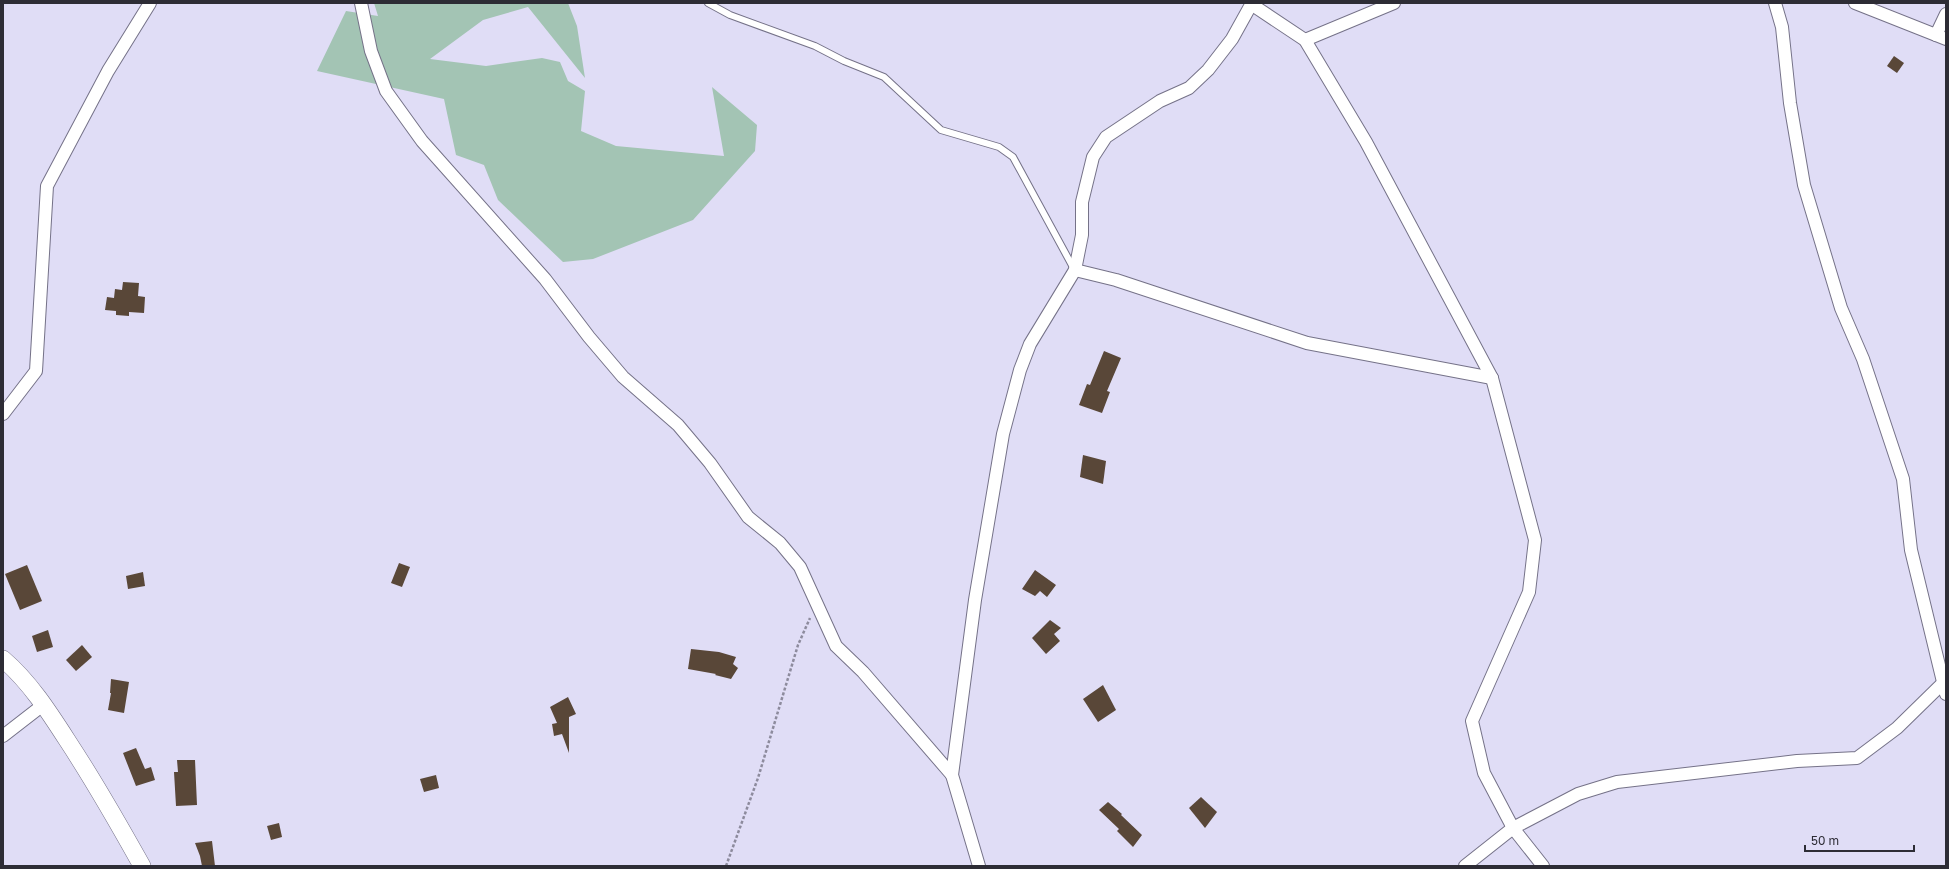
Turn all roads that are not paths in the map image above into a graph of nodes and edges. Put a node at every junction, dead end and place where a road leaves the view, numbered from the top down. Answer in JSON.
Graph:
{"nodes":[{"id":1,"x":150,"y":3,"type":"edge"},
{"id":2,"x":361,"y":3,"type":"edge"},
{"id":3,"x":708,"y":3,"type":"edge"},
{"id":4,"x":1394,"y":3,"type":"edge"},
{"id":5,"x":1775,"y":3,"type":"edge"},
{"id":6,"x":1855,"y":3,"type":"edge"},
{"id":7,"x":1251,"y":4,"type":"edge"},
{"id":8,"x":1946,"y":14,"type":"edge"},
{"id":9,"x":1941,"y":37,"type":"edge"},
{"id":10,"x":1305,"y":40,"type":"junction"},
{"id":11,"x":1075,"y":270,"type":"junction"},
{"id":12,"x":1492,"y":378,"type":"junction"},
{"id":13,"x":3,"y":414,"type":"edge"},
{"id":14,"x":3,"y":659,"type":"edge"},
{"id":15,"x":1941,"y":661,"type":"edge"},
{"id":16,"x":1945,"y":688,"type":"edge"},
{"id":17,"x":43,"y":705,"type":"junction"},
{"id":18,"x":3,"y":736,"type":"edge"},
{"id":19,"x":952,"y":775,"type":"junction"},
{"id":20,"x":1513,"y":828,"type":"junction"},
{"id":21,"x":142,"y":866,"type":"edge"},
{"id":22,"x":979,"y":866,"type":"edge"},
{"id":23,"x":1464,"y":866,"type":"edge"},
{"id":24,"x":1543,"y":866,"type":"edge"}],
"edges":[{"from":1,"to":13,"type":"street"},
{"from":2,"to":19,"type":"street"},
{"from":3,"to":11,"type":"lane"},
{"from":4,"to":10,"type":"street"},
{"from":5,"to":15,"type":"street"},
{"from":6,"to":9,"type":"street"},
{"from":7,"to":10,"type":"street"},
{"from":7,"to":11,"type":"street"},
{"from":8,"to":9,"type":"street"},
{"from":10,"to":12,"type":"street"},
{"from":11,"to":12,"type":"street"},
{"from":11,"to":19,"type":"street"},
{"from":12,"to":20,"type":"street"},
{"from":14,"to":17,"type":"main road"},
{"from":15,"to":16,"type":"street"},
{"from":16,"to":20,"type":"street"},
{"from":17,"to":18,"type":"street"},
{"from":17,"to":21,"type":"main road"},
{"from":19,"to":22,"type":"street"},
{"from":20,"to":23,"type":"street"},
{"from":20,"to":24,"type":"street"}]}
